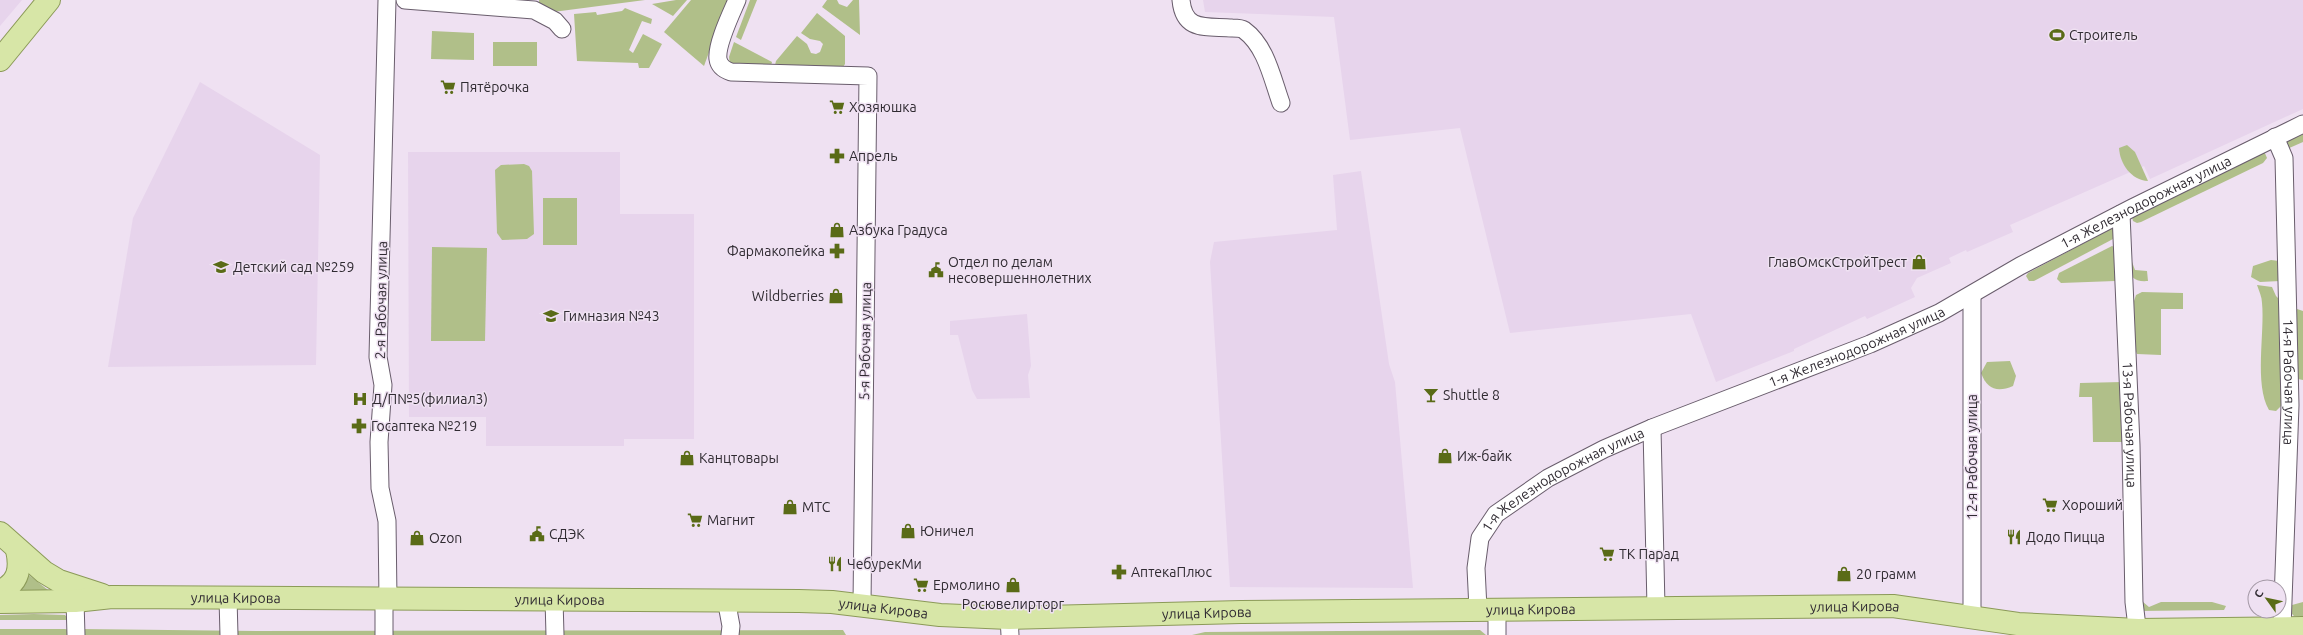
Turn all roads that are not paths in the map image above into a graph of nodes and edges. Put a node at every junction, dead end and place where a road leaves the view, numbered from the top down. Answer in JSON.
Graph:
{"nodes":[{"id":1,"x":49,"y":0,"type":"edge"},
{"id":2,"x":387,"y":0,"type":"edge"},
{"id":3,"x":405,"y":0,"type":"edge"},
{"id":4,"x":737,"y":0,"type":"edge"},
{"id":5,"x":1181,"y":0,"type":"edge"},
{"id":6,"x":562,"y":29,"type":"dead end"},
{"id":7,"x":0,"y":60,"type":"edge"},
{"id":8,"x":1281,"y":103,"type":"dead end"},
{"id":9,"x":2303,"y":124,"type":"edge"},
{"id":10,"x":2275,"y":137,"type":"junction"},
{"id":11,"x":2121,"y":214,"type":"junction"},
{"id":12,"x":1972,"y":295,"type":"junction"},
{"id":13,"x":1652,"y":428,"type":"junction"},
{"id":14,"x":0,"y":533,"type":"edge"},
{"id":15,"x":17,"y":550,"type":"junction"},
{"id":16,"x":0,"y":591,"type":"edge"},
{"id":17,"x":111,"y":597,"type":"junction"},
{"id":18,"x":228,"y":598,"type":"junction"},
{"id":19,"x":386,"y":599,"type":"junction"},
{"id":20,"x":554,"y":599,"type":"junction"},
{"id":21,"x":726,"y":599,"type":"junction"},
{"id":22,"x":0,"y":602,"type":"edge"},
{"id":23,"x":75,"y":602,"type":"junction"},
{"id":24,"x":862,"y":605,"type":"junction"},
{"id":25,"x":1656,"y":607,"type":"junction"},
{"id":26,"x":1487,"y":609,"type":"junction"},
{"id":27,"x":1972,"y":618,"type":"junction"},
{"id":28,"x":1009,"y":627,"type":"edge"},
{"id":29,"x":2293,"y":628,"type":"edge"},
{"id":30,"x":2138,"y":632,"type":"edge"},
{"id":31,"x":76,"y":635,"type":"edge"},
{"id":32,"x":229,"y":635,"type":"edge"},
{"id":33,"x":384,"y":635,"type":"edge"},
{"id":34,"x":555,"y":635,"type":"edge"},
{"id":35,"x":730,"y":635,"type":"edge"},
{"id":36,"x":1497,"y":635,"type":"edge"}],
"edges":[{"from":1,"to":7,"type":"main road"},
{"from":2,"to":19,"type":"street","name":"2-я Рабочая улица"},
{"from":3,"to":6,"type":"street"},
{"from":4,"to":24,"type":"street","name":"5-я Рабочая улица"},
{"from":5,"to":8,"type":"street"},
{"from":9,"to":10,"type":"street","name":"1-я Железнодорожная улица"},
{"from":10,"to":11,"type":"street","name":"1-я Железнодорожная улица"},
{"from":10,"to":29,"type":"street","name":"14-я Рабочая улица"},
{"from":11,"to":12,"type":"street","name":"1-я Железнодорожная улица"},
{"from":11,"to":30,"type":"street","name":"13-я Рабочая улица"},
{"from":12,"to":13,"type":"street","name":"1-я Железнодорожная улица"},
{"from":12,"to":27,"type":"street","name":"12-я Рабочая улица"},
{"from":13,"to":25,"type":"street"},
{"from":13,"to":26,"type":"street","name":"1-я Железнодорожная улица"},
{"from":14,"to":15,"type":"main road","name":"улица Кирова"},
{"from":15,"to":16,"type":"main road"},
{"from":15,"to":17,"type":"main road","name":"улица Кирова"},
{"from":17,"to":18,"type":"main road","name":"улица Кирова"},
{"from":17,"to":23,"type":"main road","name":"улица Кирова"},
{"from":18,"to":19,"type":"main road","name":"улица Кирова"},
{"from":18,"to":32,"type":"street"},
{"from":19,"to":20,"type":"main road","name":"улица Кирова"},
{"from":19,"to":33,"type":"street","name":"2-я Рабочая улица"},
{"from":20,"to":21,"type":"main road","name":"улица Кирова"},
{"from":20,"to":34,"type":"street"},
{"from":21,"to":24,"type":"main road","name":"улица Кирова"},
{"from":21,"to":35,"type":"street"},
{"from":22,"to":23,"type":"main road","name":"улица Кирова"},
{"from":23,"to":31,"type":"street"},
{"from":24,"to":28,"type":"main road","name":"улица Кирова"},
{"from":25,"to":26,"type":"main road","name":"улица Кирова"},
{"from":25,"to":27,"type":"main road","name":"улица Кирова"},
{"from":26,"to":28,"type":"main road","name":"улица Кирова"},
{"from":26,"to":36,"type":"street","name":"1-я Железнодорожная улица"},
{"from":27,"to":30,"type":"main road","name":"улица Кирова"},
{"from":29,"to":30,"type":"main road","name":"улица Кирова"}]}
